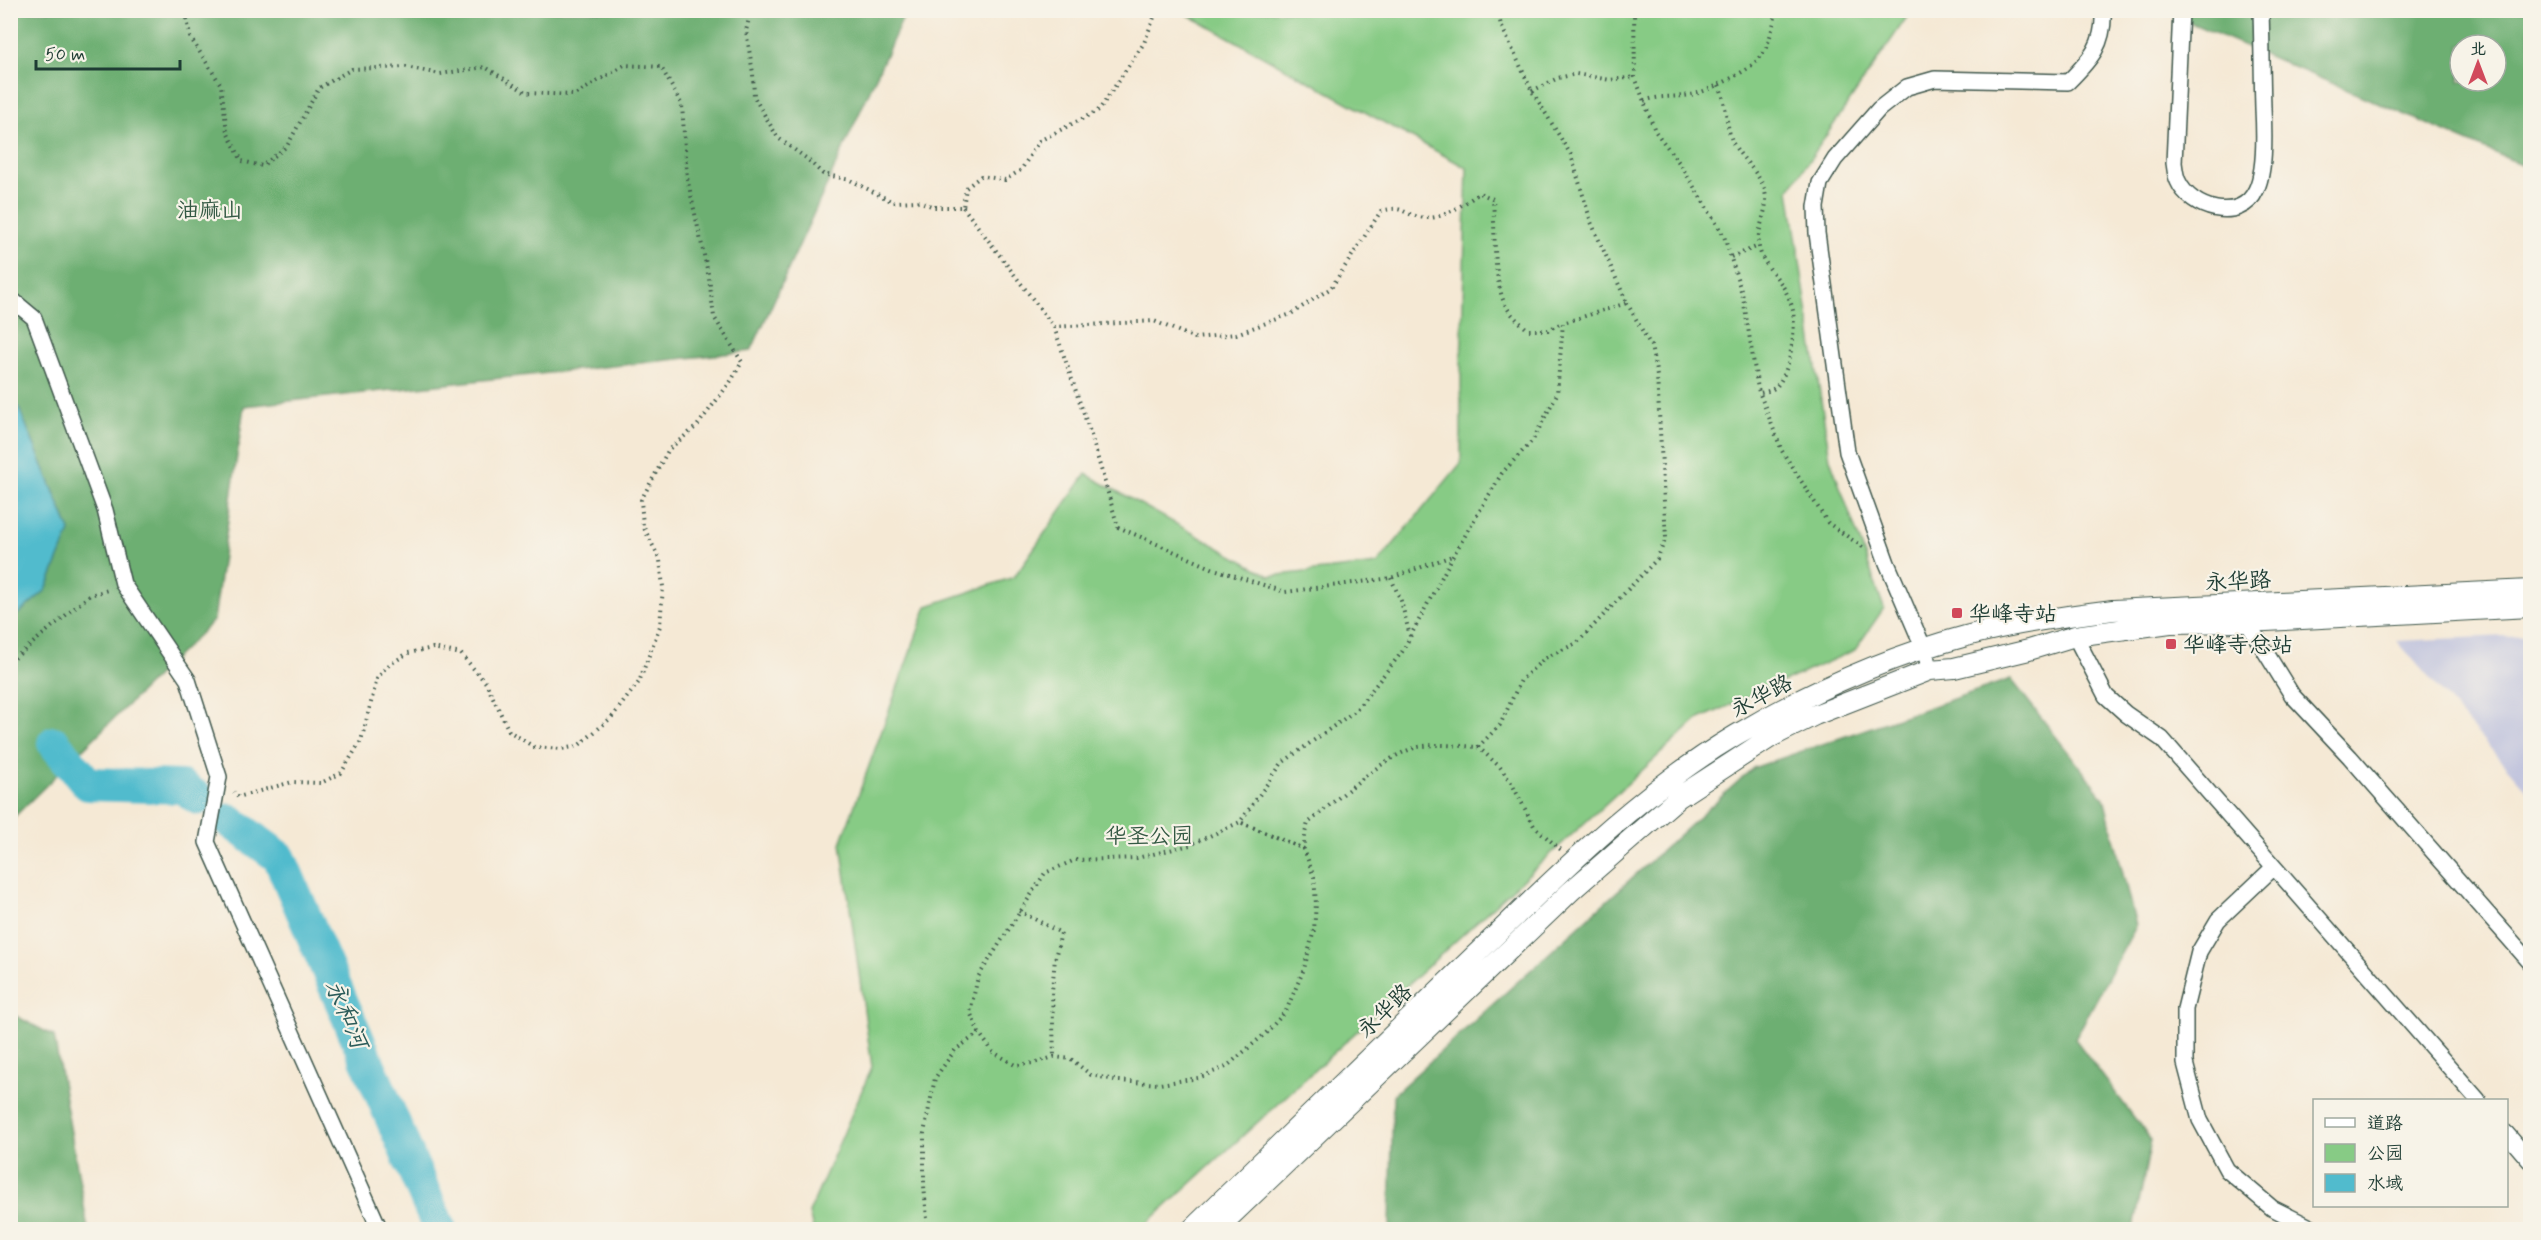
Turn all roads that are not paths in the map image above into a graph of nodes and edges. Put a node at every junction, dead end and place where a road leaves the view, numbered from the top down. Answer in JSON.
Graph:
{"nodes":[{"id":1,"x":2103,"y":10,"type":"edge"},
{"id":2,"x":2181,"y":10,"type":"edge"},
{"id":3,"x":2261,"y":10,"type":"edge"},
{"id":4,"x":10,"y":298,"type":"edge"},
{"id":5,"x":2530,"y":590,"type":"edge"},
{"id":6,"x":2530,"y":607,"type":"edge"},
{"id":7,"x":2247,"y":622,"type":"junction"},
{"id":8,"x":2075,"y":636,"type":"junction"},
{"id":9,"x":1924,"y":649,"type":"junction"},
{"id":10,"x":1930,"y":670,"type":"junction"},
{"id":11,"x":2274,"y":867,"type":"junction"},
{"id":12,"x":2530,"y":962,"type":"edge"},
{"id":13,"x":2476,"y":1099,"type":"edge"},
{"id":14,"x":2508,"y":1135,"type":"edge"},
{"id":15,"x":2530,"y":1160,"type":"edge"},
{"id":16,"x":380,"y":1230,"type":"edge"},
{"id":17,"x":1191,"y":1230,"type":"edge"},
{"id":18,"x":1216,"y":1230,"type":"edge"},
{"id":19,"x":2316,"y":1230,"type":"edge"}],
"edges":[{"from":1,"to":9,"type":"street"},
{"from":2,"to":3,"type":"street"},
{"from":4,"to":16,"type":"street"},
{"from":5,"to":9,"type":"street","name":"永华路"},
{"from":6,"to":7,"type":"street","name":"永华路"},
{"from":7,"to":8,"type":"street","name":"永华路"},
{"from":7,"to":12,"type":"street"},
{"from":8,"to":10,"type":"street","name":"永华路"},
{"from":8,"to":11,"type":"street"},
{"from":9,"to":10,"type":"street"},
{"from":9,"to":17,"type":"street","name":"永华路"},
{"from":10,"to":18,"type":"street","name":"永华路"},
{"from":11,"to":13,"type":"street"},
{"from":11,"to":19,"type":"street"},
{"from":14,"to":15,"type":"street"}]}
